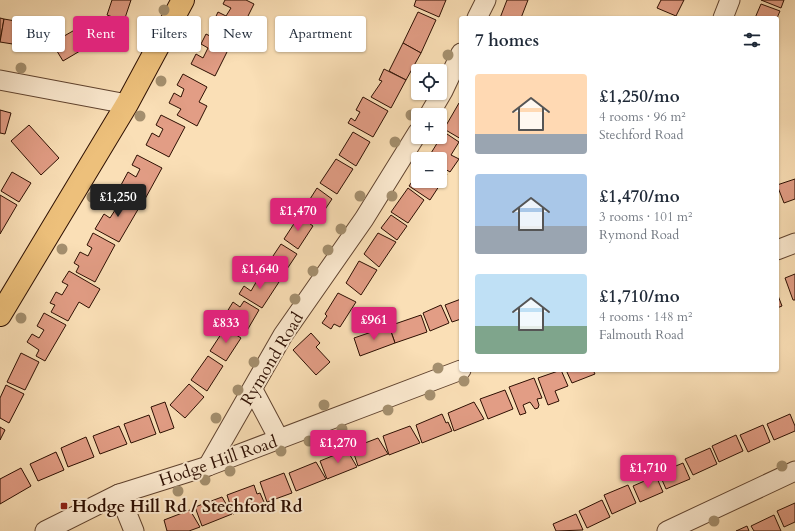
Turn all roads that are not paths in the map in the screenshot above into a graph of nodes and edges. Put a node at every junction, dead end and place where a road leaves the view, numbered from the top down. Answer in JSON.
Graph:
{"nodes":[{"id":1,"x":183,"y":0,"type":"edge"},
{"id":2,"x":486,"y":0,"type":"edge"},
{"id":3,"x":730,"y":0,"type":"edge"},
{"id":4,"x":478,"y":16,"type":"edge"},
{"id":5,"x":724,"y":16,"type":"edge"},
{"id":6,"x":459,"y":57,"type":"edge"},
{"id":7,"x":0,"y":80,"type":"edge"},
{"id":8,"x":127,"y":104,"type":"junction"},
{"id":9,"x":432,"y":108,"type":"edge"},
{"id":10,"x":411,"y":143,"type":"edge"},
{"id":11,"x":795,"y":243,"type":"edge"},
{"id":12,"x":779,"y":249,"type":"edge"},
{"id":13,"x":0,"y":315,"type":"edge"},
{"id":14,"x":459,"y":371,"type":"edge"},
{"id":15,"x":253,"y":390,"type":"junction"},
{"id":16,"x":279,"y":439,"type":"junction"},
{"id":17,"x":208,"y":466,"type":"junction"},
{"id":18,"x":795,"y":472,"type":"edge"},
{"id":19,"x":119,"y":494,"type":"junction"},
{"id":20,"x":44,"y":531,"type":"edge"},
{"id":21,"x":134,"y":531,"type":"edge"},
{"id":22,"x":667,"y":531,"type":"edge"}],
"edges":[{"from":1,"to":8,"type":"main road"},
{"from":2,"to":4,"type":"street"},
{"from":3,"to":5,"type":"street"},
{"from":6,"to":9,"type":"street"},
{"from":7,"to":8,"type":"street"},
{"from":8,"to":13,"type":"main road"},
{"from":10,"to":15,"type":"street","name":"Rymond Road"},
{"from":11,"to":12,"type":"street"},
{"from":14,"to":16,"type":"street","name":"Hodge Hill Road"},
{"from":15,"to":16,"type":"street"},
{"from":15,"to":17,"type":"street","name":"Rymond Road"},
{"from":16,"to":17,"type":"street","name":"Hodge Hill Road"},
{"from":17,"to":19,"type":"street","name":"Hodge Hill Road"},
{"from":18,"to":22,"type":"street"},
{"from":19,"to":20,"type":"street","name":"Hodge Hill Road"},
{"from":19,"to":21,"type":"street"}]}
